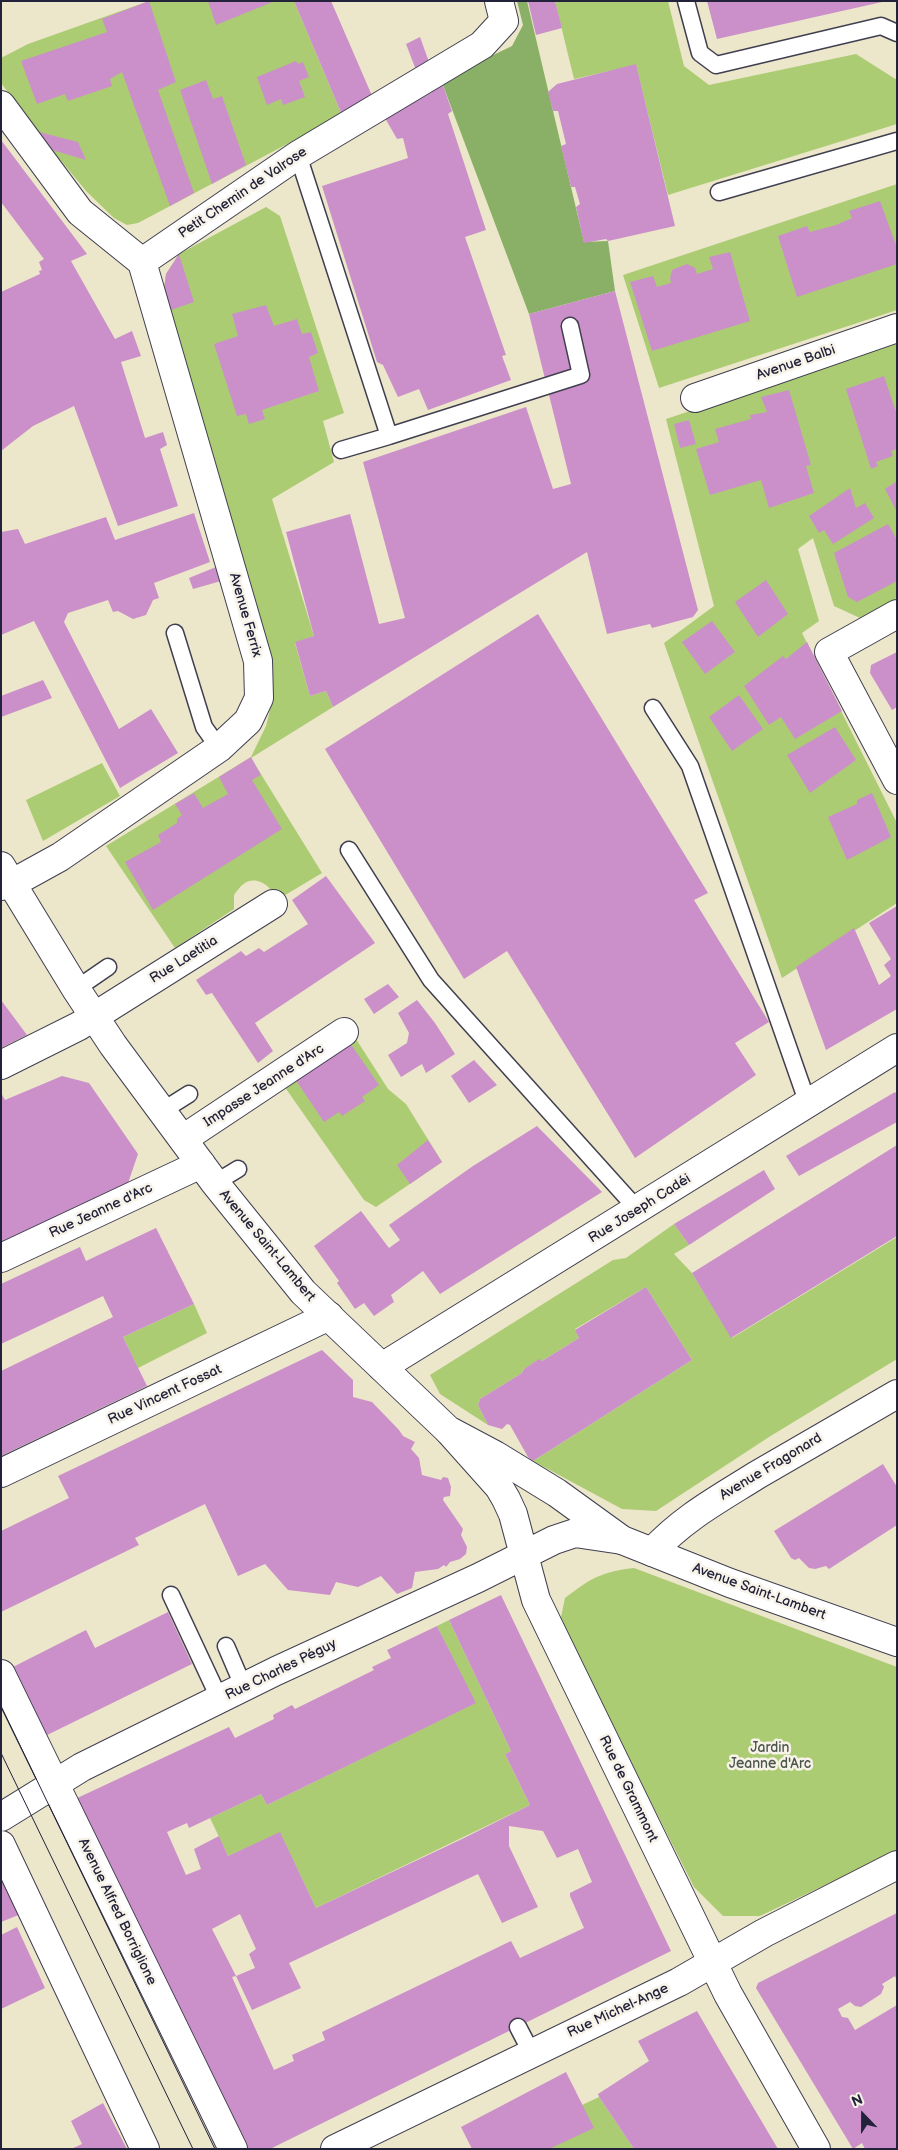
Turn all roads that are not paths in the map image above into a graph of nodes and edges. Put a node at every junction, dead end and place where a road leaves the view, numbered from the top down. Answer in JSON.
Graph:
{"nodes":[{"id":1,"x":499,"y":1,"type":"edge"},
{"id":2,"x":686,"y":1,"type":"edge"},
{"id":3,"x":897,"y":33,"type":"edge"},
{"id":4,"x":1,"y":105,"type":"edge"},
{"id":5,"x":897,"y":141,"type":"edge"},
{"id":6,"x":298,"y":154,"type":"junction"},
{"id":7,"x":719,"y":192,"type":"dead end"},
{"id":8,"x":142,"y":262,"type":"junction"},
{"id":9,"x":570,"y":326,"type":"dead end"},
{"id":10,"x":897,"y":328,"type":"edge"},
{"id":11,"x":694,"y":398,"type":"dead end"},
{"id":12,"x":389,"y":436,"type":"junction"},
{"id":13,"x":341,"y":450,"type":"dead end"},
{"id":14,"x":897,"y":614,"type":"edge"},
{"id":15,"x":175,"y":633,"type":"dead end"},
{"id":16,"x":653,"y":708,"type":"dead end"},
{"id":17,"x":219,"y":748,"type":"junction"},
{"id":18,"x":897,"y":780,"type":"edge"},
{"id":19,"x":349,"y":850,"type":"dead end"},
{"id":20,"x":5,"y":879,"type":"edge"},
{"id":21,"x":273,"y":904,"type":"dead end"},
{"id":22,"x":108,"y":967,"type":"dead end"},
{"id":23,"x":76,"y":989,"type":"junction"},
{"id":24,"x":94,"y":1016,"type":"junction"},
{"id":25,"x":344,"y":1032,"type":"dead end"},
{"id":26,"x":897,"y":1048,"type":"edge"},
{"id":27,"x":1,"y":1065,"type":"edge"},
{"id":28,"x":188,"y":1094,"type":"dead end"},
{"id":29,"x":808,"y":1104,"type":"junction"},
{"id":30,"x":162,"y":1111,"type":"junction"},
{"id":31,"x":183,"y":1139,"type":"junction"},
{"id":32,"x":238,"y":1169,"type":"dead end"},
{"id":33,"x":208,"y":1174,"type":"junction"},
{"id":34,"x":638,"y":1210,"type":"junction"},
{"id":35,"x":1,"y":1258,"type":"edge"},
{"id":36,"x":329,"y":1316,"type":"junction"},
{"id":37,"x":382,"y":1367,"type":"junction"},
{"id":38,"x":897,"y":1394,"type":"edge"},
{"id":39,"x":448,"y":1430,"type":"junction"},
{"id":40,"x":1,"y":1474,"type":"edge"},
{"id":41,"x":622,"y":1540,"type":"junction"},
{"id":42,"x":652,"y":1552,"type":"junction"},
{"id":43,"x":523,"y":1555,"type":"junction"},
{"id":44,"x":171,"y":1595,"type":"dead end"},
{"id":45,"x":897,"y":1642,"type":"edge"},
{"id":46,"x":226,"y":1646,"type":"dead end"},
{"id":47,"x":1,"y":1674,"type":"edge"},
{"id":48,"x":244,"y":1688,"type":"junction"},
{"id":49,"x":220,"y":1700,"type":"junction"},
{"id":50,"x":48,"y":1787,"type":"junction"},
{"id":51,"x":1,"y":1817,"type":"edge"},
{"id":52,"x":1,"y":1845,"type":"edge"},
{"id":53,"x":897,"y":1866,"type":"edge"},
{"id":54,"x":713,"y":1963,"type":"junction"},
{"id":55,"x":518,"y":2027,"type":"dead end"},
{"id":56,"x":531,"y":2052,"type":"junction"},
{"id":57,"x":145,"y":2149,"type":"edge"},
{"id":58,"x":233,"y":2149,"type":"edge"},
{"id":59,"x":335,"y":2149,"type":"edge"},
{"id":60,"x":816,"y":2149,"type":"edge"}],
"edges":[{"from":1,"to":6,"type":"street","name":"Petit Chemin de Valrose"},
{"from":2,"to":3,"type":"lane"},
{"from":4,"to":8,"type":"street"},
{"from":5,"to":7,"type":"lane"},
{"from":6,"to":8,"type":"street","name":"Petit Chemin de Valrose"},
{"from":6,"to":12,"type":"lane"},
{"from":8,"to":17,"type":"street","name":"Avenue Ferrix"},
{"from":9,"to":12,"type":"lane"},
{"from":10,"to":11,"type":"street","name":"Avenue Balbi"},
{"from":12,"to":13,"type":"lane"},
{"from":14,"to":18,"type":"street"},
{"from":15,"to":17,"type":"lane"},
{"from":16,"to":29,"type":"lane"},
{"from":17,"to":20,"type":"street","name":"Avenue Ferrix"},
{"from":19,"to":34,"type":"lane"},
{"from":20,"to":23,"type":"street","name":"Avenue Saint-Lambert"},
{"from":21,"to":24,"type":"street","name":"Rue Laetitia"},
{"from":22,"to":23,"type":"lane"},
{"from":23,"to":24,"type":"street","name":"Avenue Saint-Lambert"},
{"from":24,"to":27,"type":"street","name":"Rue Laetitia"},
{"from":24,"to":30,"type":"street","name":"Avenue Saint-Lambert"},
{"from":25,"to":31,"type":"street","name":"Impasse Jeanne d'Arc"},
{"from":26,"to":29,"type":"street","name":"Rue Joseph Cadéi"},
{"from":28,"to":30,"type":"lane"},
{"from":29,"to":34,"type":"street","name":"Rue Joseph Cadéi"},
{"from":30,"to":31,"type":"street","name":"Avenue Saint-Lambert"},
{"from":31,"to":33,"type":"street","name":"Avenue Saint-Lambert"},
{"from":32,"to":33,"type":"lane"},
{"from":33,"to":35,"type":"street","name":"Rue Jeanne d'Arc"},
{"from":33,"to":36,"type":"street","name":"Avenue Saint-Lambert"},
{"from":34,"to":37,"type":"street","name":"Rue Joseph Cadéi"},
{"from":36,"to":37,"type":"street","name":"Avenue Saint-Lambert"},
{"from":36,"to":40,"type":"street","name":"Rue Vincent Fossat"},
{"from":37,"to":39,"type":"street","name":"Avenue Saint-Lambert"},
{"from":38,"to":42,"type":"street","name":"Avenue Fragonard"},
{"from":39,"to":41,"type":"street","name":"Avenue Saint-Lambert"},
{"from":39,"to":43,"type":"street","name":"Rue de Grammont"},
{"from":41,"to":42,"type":"street","name":"Avenue Saint-Lambert"},
{"from":41,"to":43,"type":"street","name":"Avenue Saint-Lambert"},
{"from":42,"to":45,"type":"street","name":"Avenue Saint-Lambert"},
{"from":43,"to":48,"type":"street","name":"Rue Charles Péguy"},
{"from":43,"to":54,"type":"street","name":"Rue de Grammont"},
{"from":44,"to":49,"type":"lane"},
{"from":46,"to":48,"type":"lane"},
{"from":47,"to":50,"type":"street","name":"Avenue Alfred Borriglione"},
{"from":48,"to":49,"type":"street","name":"Rue Charles Péguy"},
{"from":49,"to":50,"type":"street","name":"Rue Charles Péguy"},
{"from":50,"to":51,"type":"street","name":"Rue Charles Péguy"},
{"from":50,"to":58,"type":"street","name":"Avenue Alfred Borriglione"},
{"from":52,"to":57,"type":"street"},
{"from":53,"to":54,"type":"street","name":"Rue Michel-Ange"},
{"from":54,"to":56,"type":"street","name":"Rue Michel-Ange"},
{"from":54,"to":60,"type":"street","name":"Rue de Grammont"},
{"from":55,"to":56,"type":"lane"},
{"from":56,"to":59,"type":"street","name":"Rue Michel-Ange"}]}
